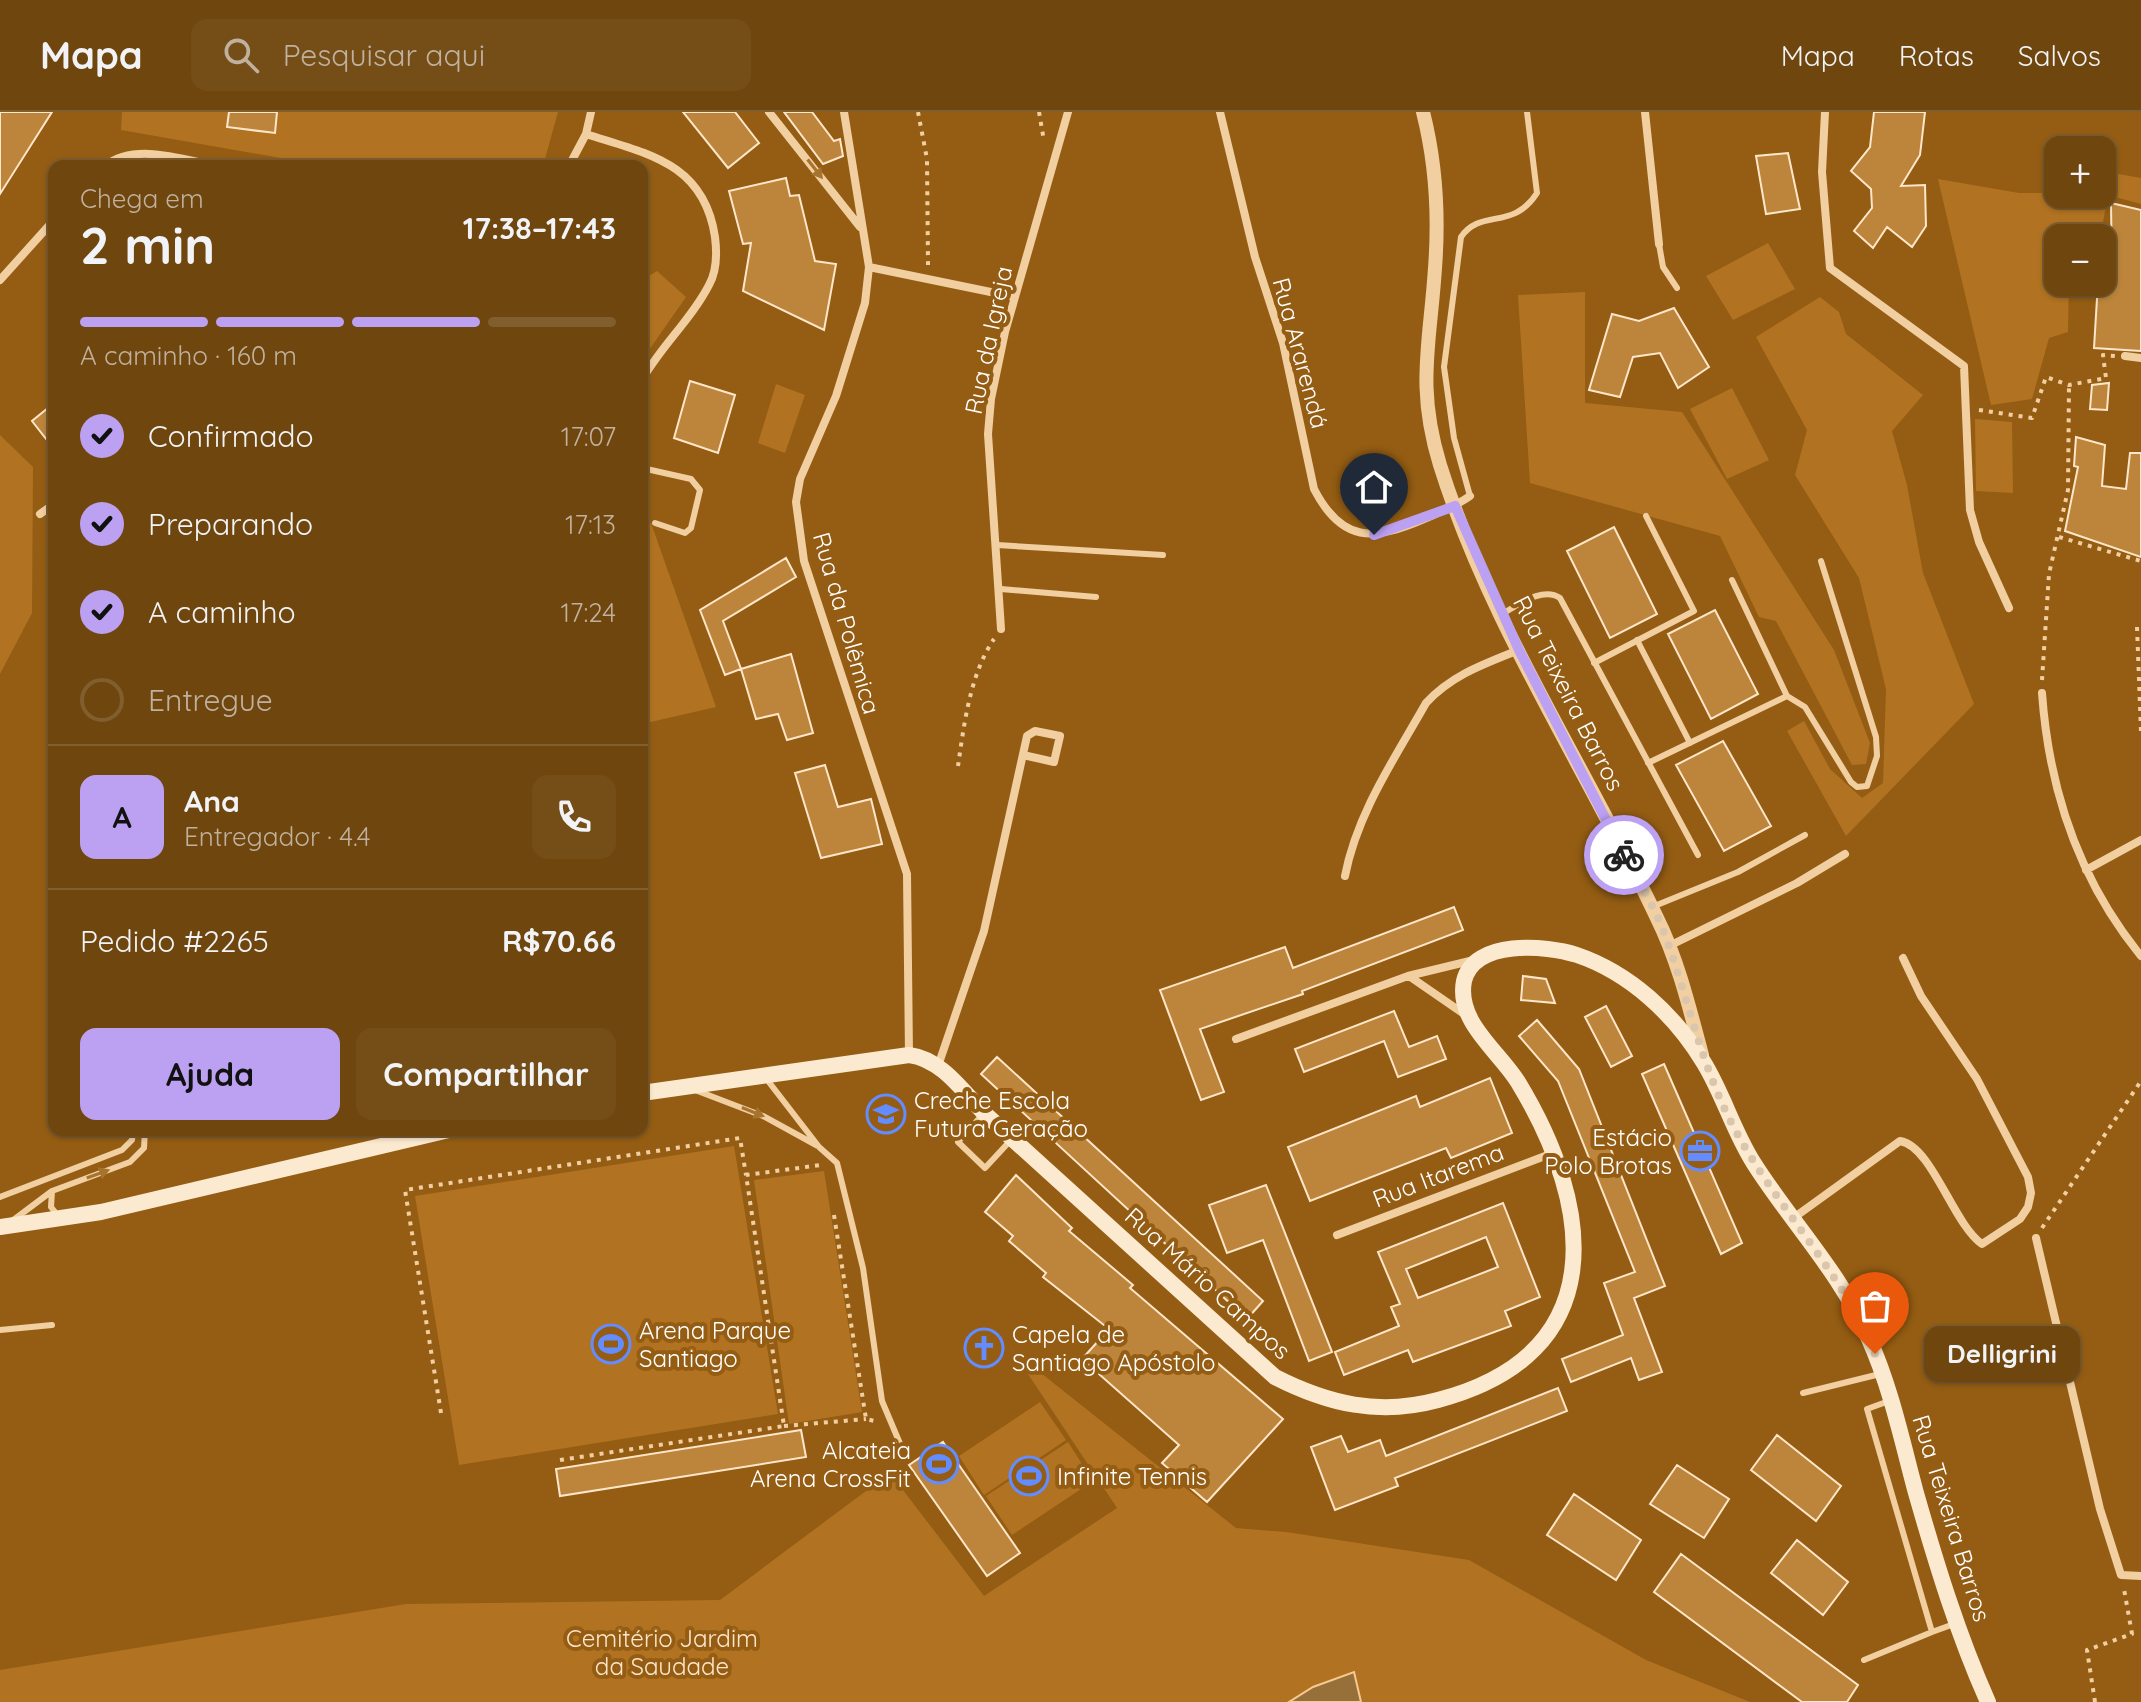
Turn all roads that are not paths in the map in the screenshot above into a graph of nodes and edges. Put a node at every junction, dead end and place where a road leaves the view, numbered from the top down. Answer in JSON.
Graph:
{"nodes":[{"id":1,"x":591,"y":112,"type":"edge"},
{"id":2,"x":769,"y":112,"type":"edge"},
{"id":3,"x":844,"y":112,"type":"edge"},
{"id":4,"x":1068,"y":112,"type":"edge"},
{"id":5,"x":1220,"y":112,"type":"edge"},
{"id":6,"x":1423,"y":112,"type":"edge"},
{"id":7,"x":1527,"y":112,"type":"edge"},
{"id":8,"x":1645,"y":112,"type":"edge"},
{"id":9,"x":1825,"y":112,"type":"edge"},
{"id":10,"x":586,"y":134,"type":"junction"},
{"id":11,"x":118,"y":160,"type":"edge"},
{"id":12,"x":182,"y":160,"type":"edge"},
{"id":13,"x":572,"y":160,"type":"edge"},
{"id":14,"x":48,"y":227,"type":"edge"},
{"id":15,"x":860,"y":228,"type":"junction"},
{"id":16,"x":1659,"y":244,"type":"joint"},
{"id":17,"x":869,"y":267,"type":"junction"},
{"id":18,"x":0,"y":280,"type":"edge"},
{"id":19,"x":1677,"y":288,"type":"dead end"},
{"id":20,"x":1015,"y":297,"type":"junction"},
{"id":21,"x":2125,"y":356,"type":"road end"},
{"id":22,"x":2141,"y":358,"type":"edge"},
{"id":23,"x":648,"y":372,"type":"edge"},
{"id":24,"x":648,"y":469,"type":"edge"},
{"id":25,"x":1470,"y":496,"type":"joint"},
{"id":26,"x":1455,"y":506,"type":"junction"},
{"id":27,"x":48,"y":508,"type":"edge"},
{"id":28,"x":40,"y":514,"type":"dead end"},
{"id":29,"x":1646,"y":516,"type":"dead end"},
{"id":30,"x":655,"y":523,"type":"dead end"},
{"id":31,"x":997,"y":545,"type":"junction"},
{"id":32,"x":1163,"y":555,"type":"dead end"},
{"id":33,"x":1821,"y":561,"type":"dead end"},
{"id":34,"x":1732,"y":580,"type":"dead end"},
{"id":35,"x":1001,"y":589,"type":"junction"},
{"id":36,"x":1096,"y":597,"type":"dead end"},
{"id":37,"x":2009,"y":608,"type":"dead end"},
{"id":38,"x":1502,"y":614,"type":"junction"},
{"id":39,"x":1001,"y":629,"type":"road end"},
{"id":40,"x":1637,"y":640,"type":"junction"},
{"id":41,"x":1519,"y":650,"type":"junction"},
{"id":42,"x":1594,"y":663,"type":"junction"},
{"id":43,"x":2042,"y":693,"type":"road end"},
{"id":44,"x":1787,"y":696,"type":"junction"},
{"id":45,"x":1690,"y":743,"type":"junction"},
{"id":46,"x":1023,"y":755,"type":"junction"},
{"id":47,"x":1648,"y":763,"type":"junction"},
{"id":48,"x":1805,"y":835,"type":"dead end"},
{"id":49,"x":2141,"y":840,"type":"edge"},
{"id":50,"x":1845,"y":854,"type":"dead end"},
{"id":51,"x":1698,"y":855,"type":"dead end"},
{"id":52,"x":2086,"y":870,"type":"junction"},
{"id":53,"x":1345,"y":876,"type":"dead end"},
{"id":54,"x":1652,"y":907,"type":"junction"},
{"id":55,"x":1668,"y":947,"type":"junction"},
{"id":56,"x":2141,"y":956,"type":"edge"},
{"id":57,"x":1903,"y":958,"type":"dead end"},
{"id":58,"x":1477,"y":960,"type":"junction"},
{"id":59,"x":1408,"y":976,"type":"junction"},
{"id":60,"x":1468,"y":1017,"type":"junction"},
{"id":61,"x":1236,"y":1039,"type":"dead end"},
{"id":62,"x":909,"y":1055,"type":"junction"},
{"id":63,"x":1705,"y":1064,"type":"junction"},
{"id":64,"x":938,"y":1066,"type":"junction"},
{"id":65,"x":764,"y":1075,"type":"junction"},
{"id":66,"x":684,"y":1085,"type":"junction"},
{"id":67,"x":648,"y":1092,"type":"edge"},
{"id":68,"x":984,"y":1113,"type":"junction"},
{"id":69,"x":132,"y":1136,"type":"edge"},
{"id":70,"x":145,"y":1136,"type":"edge"},
{"id":71,"x":423,"y":1136,"type":"edge"},
{"id":72,"x":1013,"y":1138,"type":"junction"},
{"id":73,"x":819,"y":1147,"type":"junction"},
{"id":74,"x":1554,"y":1153,"type":"junction"},
{"id":75,"x":52,"y":1191,"type":"junction"},
{"id":76,"x":0,"y":1197,"type":"edge"},
{"id":77,"x":61,"y":1219,"type":"junction"},
{"id":78,"x":1792,"y":1219,"type":"junction"},
{"id":79,"x":3,"y":1226,"type":"edge"},
{"id":80,"x":1337,"y":1235,"type":"dead end"},
{"id":81,"x":2036,"y":1238,"type":"road end"},
{"id":82,"x":52,"y":1325,"type":"dead end"},
{"id":83,"x":0,"y":1330,"type":"edge"},
{"id":84,"x":1883,"y":1373,"type":"junction"},
{"id":85,"x":1803,"y":1393,"type":"dead end"},
{"id":86,"x":1891,"y":1400,"type":"junction"},
{"id":87,"x":901,"y":1446,"type":"dead end"},
{"id":88,"x":2141,"y":1576,"type":"edge"},
{"id":89,"x":1957,"y":1622,"type":"junction"},
{"id":90,"x":1932,"y":1632,"type":"junction"},
{"id":91,"x":1864,"y":1660,"type":"dead end"},
{"id":92,"x":1988,"y":1702,"type":"edge"}],
"edges":[{"from":1,"to":10,"type":"street"},
{"from":2,"to":15,"type":"street","one_way":true},
{"from":3,"to":15,"type":"street","name":"Rua da Polêmica"},
{"from":4,"to":20,"type":"street","name":"Rua da Igreja"},
{"from":5,"to":26,"type":"street","name":"Rua Ararendá"},
{"from":6,"to":26,"type":"street","name":"Rua Teixeira Barros"},
{"from":7,"to":25,"type":"lane"},
{"from":8,"to":16,"type":"street"},
{"from":9,"to":37,"type":"street"},
{"from":10,"to":13,"type":"street"},
{"from":10,"to":23,"type":"street"},
{"from":11,"to":12,"type":"street"},
{"from":14,"to":18,"type":"street"},
{"from":15,"to":17,"type":"street","name":"Rua da Polêmica"},
{"from":16,"to":19,"type":"lane"},
{"from":17,"to":20,"type":"street"},
{"from":17,"to":62,"type":"street","name":"Rua da Polêmica"},
{"from":20,"to":31,"type":"street","name":"Rua da Igreja"},
{"from":21,"to":22,"type":"street"},
{"from":24,"to":30,"type":"lane"},
{"from":25,"to":26,"type":"street","name":"Rua Ararendá"},
{"from":26,"to":38,"type":"street","name":"Rua Teixeira Barros"},
{"from":27,"to":28,"type":"street"},
{"from":29,"to":40,"type":"lane"},
{"from":31,"to":32,"type":"lane"},
{"from":31,"to":35,"type":"street","name":"Rua da Igreja"},
{"from":33,"to":44,"type":"lane"},
{"from":34,"to":44,"type":"lane"},
{"from":35,"to":36,"type":"lane"},
{"from":35,"to":39,"type":"street","name":"Rua da Igreja"},
{"from":38,"to":41,"type":"street","name":"Rua Teixeira Barros"},
{"from":38,"to":42,"type":"lane"},
{"from":40,"to":42,"type":"lane"},
{"from":40,"to":45,"type":"lane"},
{"from":41,"to":53,"type":"street"},
{"from":41,"to":54,"type":"street","name":"Rua Teixeira Barros"},
{"from":42,"to":47,"type":"lane"},
{"from":43,"to":52,"type":"street"},
{"from":44,"to":45,"type":"lane"},
{"from":45,"to":47,"type":"lane"},
{"from":46,"to":46,"type":"street"},
{"from":46,"to":64,"type":"street"},
{"from":47,"to":51,"type":"lane"},
{"from":48,"to":54,"type":"lane"},
{"from":49,"to":52,"type":"street"},
{"from":50,"to":55,"type":"street"},
{"from":52,"to":56,"type":"street"},
{"from":54,"to":55,"type":"street","name":"Rua Teixeira Barros"},
{"from":55,"to":63,"type":"street","name":"Rua Teixeira Barros"},
{"from":57,"to":78,"type":"street"},
{"from":58,"to":59,"type":"street"},
{"from":58,"to":60,"type":"main road"},
{"from":58,"to":63,"type":"main road"},
{"from":59,"to":60,"type":"street"},
{"from":59,"to":61,"type":"street"},
{"from":60,"to":74,"type":"main road","name":"Rua Mário Campos"},
{"from":62,"to":64,"type":"main road"},
{"from":62,"to":65,"type":"main road"},
{"from":63,"to":78,"type":"main road","name":"Rua Teixeira Barros"},
{"from":64,"to":68,"type":"main road","name":"Rua Mário Campos"},
{"from":65,"to":66,"type":"main road"},
{"from":65,"to":73,"type":"lane"},
{"from":66,"to":67,"type":"main road"},
{"from":66,"to":73,"type":"lane","one_way":true},
{"from":68,"to":72,"type":"main road","name":"Rua Mário Campos"},
{"from":68,"to":72,"type":"lane"},
{"from":69,"to":76,"type":"lane"},
{"from":75,"to":70,"type":"lane","one_way":true},
{"from":71,"to":77,"type":"main road"},
{"from":72,"to":74,"type":"main road","name":"Rua Mário Campos"},
{"from":73,"to":87,"type":"lane"},
{"from":74,"to":80,"type":"street","name":"Rua Itarema"},
{"from":75,"to":77,"type":"lane"},
{"from":75,"to":79,"type":"lane"},
{"from":77,"to":79,"type":"main road"},
{"from":78,"to":84,"type":"main road","name":"Rua Teixeira Barros"},
{"from":81,"to":88,"type":"street"},
{"from":82,"to":83,"type":"lane"},
{"from":84,"to":85,"type":"lane"},
{"from":84,"to":86,"type":"main road","name":"Rua Teixeira Barros"},
{"from":86,"to":89,"type":"main road","name":"Rua Teixeira Barros"},
{"from":86,"to":90,"type":"lane"},
{"from":89,"to":90,"type":"lane"},
{"from":89,"to":92,"type":"main road","name":"Rua Teixeira Barros"},
{"from":90,"to":91,"type":"lane"}]}
